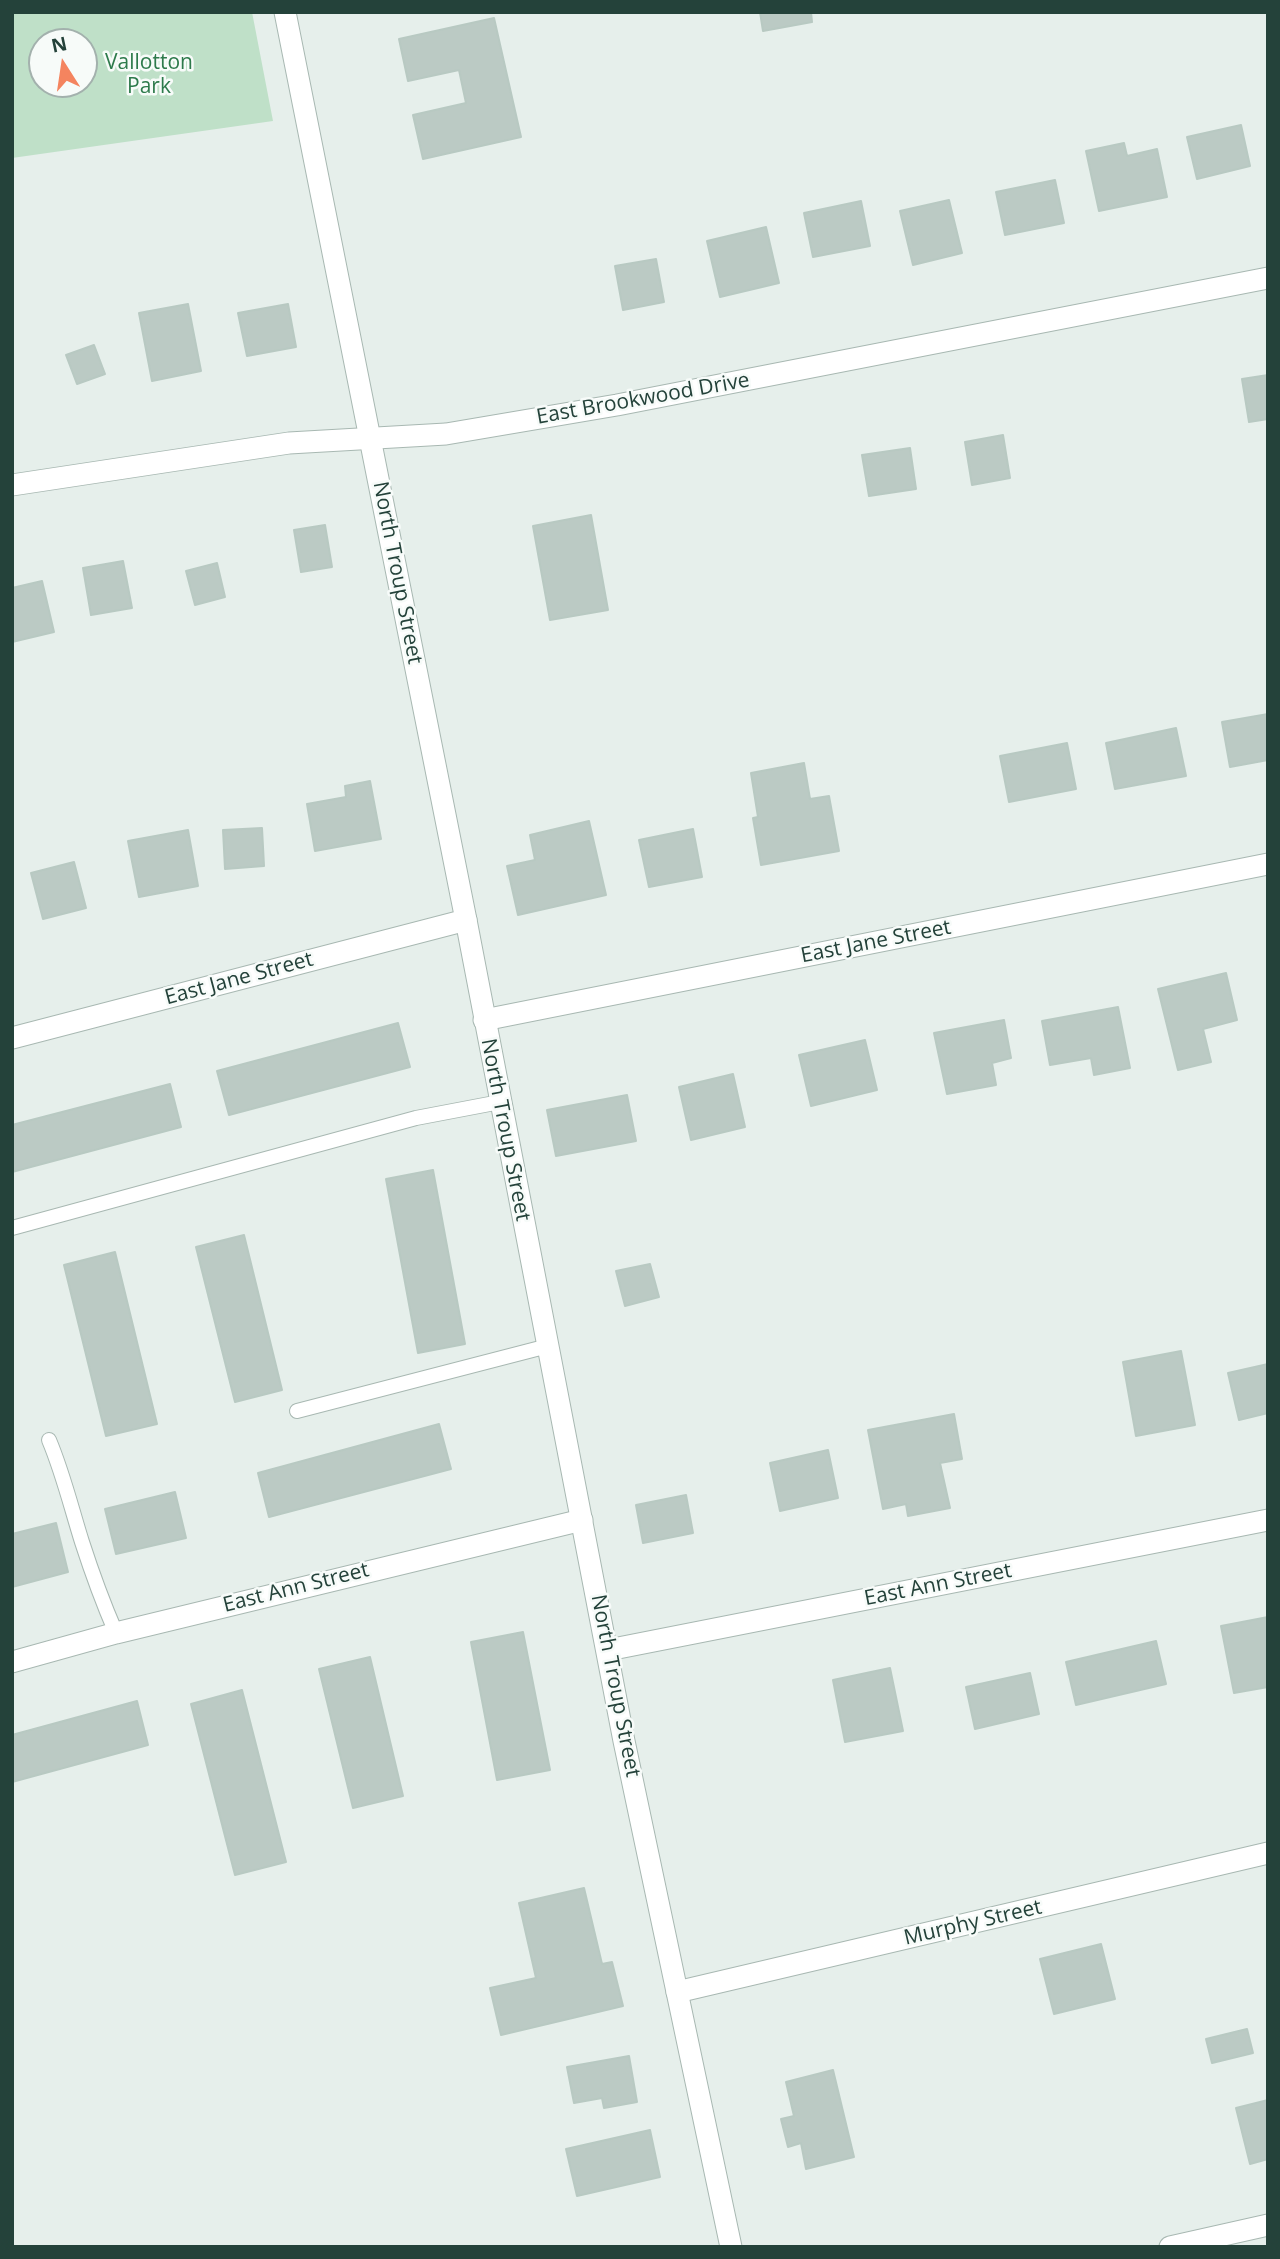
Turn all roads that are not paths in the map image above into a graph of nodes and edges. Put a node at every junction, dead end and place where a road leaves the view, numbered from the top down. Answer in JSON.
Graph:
{"nodes":[{"id":1,"x":285,"y":12,"type":"edge"},
{"id":2,"x":1268,"y":278,"type":"edge"},
{"id":3,"x":371,"y":438,"type":"junction"},
{"id":4,"x":12,"y":485,"type":"edge"},
{"id":5,"x":1268,"y":864,"type":"edge"},
{"id":6,"x":466,"y":920,"type":"junction"},
{"id":7,"x":484,"y":1020,"type":"junction"},
{"id":8,"x":12,"y":1038,"type":"edge"},
{"id":9,"x":500,"y":1102,"type":"junction"},
{"id":10,"x":12,"y":1228,"type":"edge"},
{"id":11,"x":548,"y":1346,"type":"junction"},
{"id":12,"x":297,"y":1411,"type":"dead end"},
{"id":13,"x":49,"y":1440,"type":"dead end"},
{"id":14,"x":582,"y":1520,"type":"junction"},
{"id":15,"x":1268,"y":1520,"type":"edge"},
{"id":16,"x":116,"y":1633,"type":"junction"},
{"id":17,"x":608,"y":1650,"type":"junction"},
{"id":18,"x":12,"y":1662,"type":"edge"},
{"id":19,"x":1268,"y":1853,"type":"edge"},
{"id":20,"x":677,"y":1992,"type":"junction"},
{"id":21,"x":1268,"y":2225,"type":"edge"},
{"id":22,"x":731,"y":2247,"type":"edge"},
{"id":23,"x":1170,"y":2247,"type":"edge"}],
"edges":[{"from":1,"to":3,"type":"street","name":"North Troup Street"},
{"from":2,"to":3,"type":"street","name":"East Brookwood Drive"},
{"from":3,"to":4,"type":"street","name":"East Brookwood Drive"},
{"from":3,"to":6,"type":"street","name":"North Troup Street"},
{"from":5,"to":7,"type":"street","name":"East Jane Street"},
{"from":6,"to":7,"type":"street","name":"North Troup Street"},
{"from":6,"to":8,"type":"street","name":"East Jane Street"},
{"from":7,"to":9,"type":"street","name":"North Troup Street"},
{"from":9,"to":10,"type":"lane"},
{"from":9,"to":11,"type":"street","name":"North Troup Street"},
{"from":11,"to":12,"type":"lane"},
{"from":11,"to":14,"type":"street","name":"North Troup Street"},
{"from":13,"to":16,"type":"lane"},
{"from":14,"to":16,"type":"street","name":"East Ann Street"},
{"from":14,"to":17,"type":"street","name":"North Troup Street"},
{"from":15,"to":17,"type":"street","name":"East Ann Street"},
{"from":16,"to":18,"type":"street","name":"East Ann Street"},
{"from":17,"to":20,"type":"street","name":"North Troup Street"},
{"from":19,"to":20,"type":"street","name":"Murphy Street"},
{"from":20,"to":22,"type":"street","name":"North Troup Street"},
{"from":21,"to":23,"type":"street"}]}
